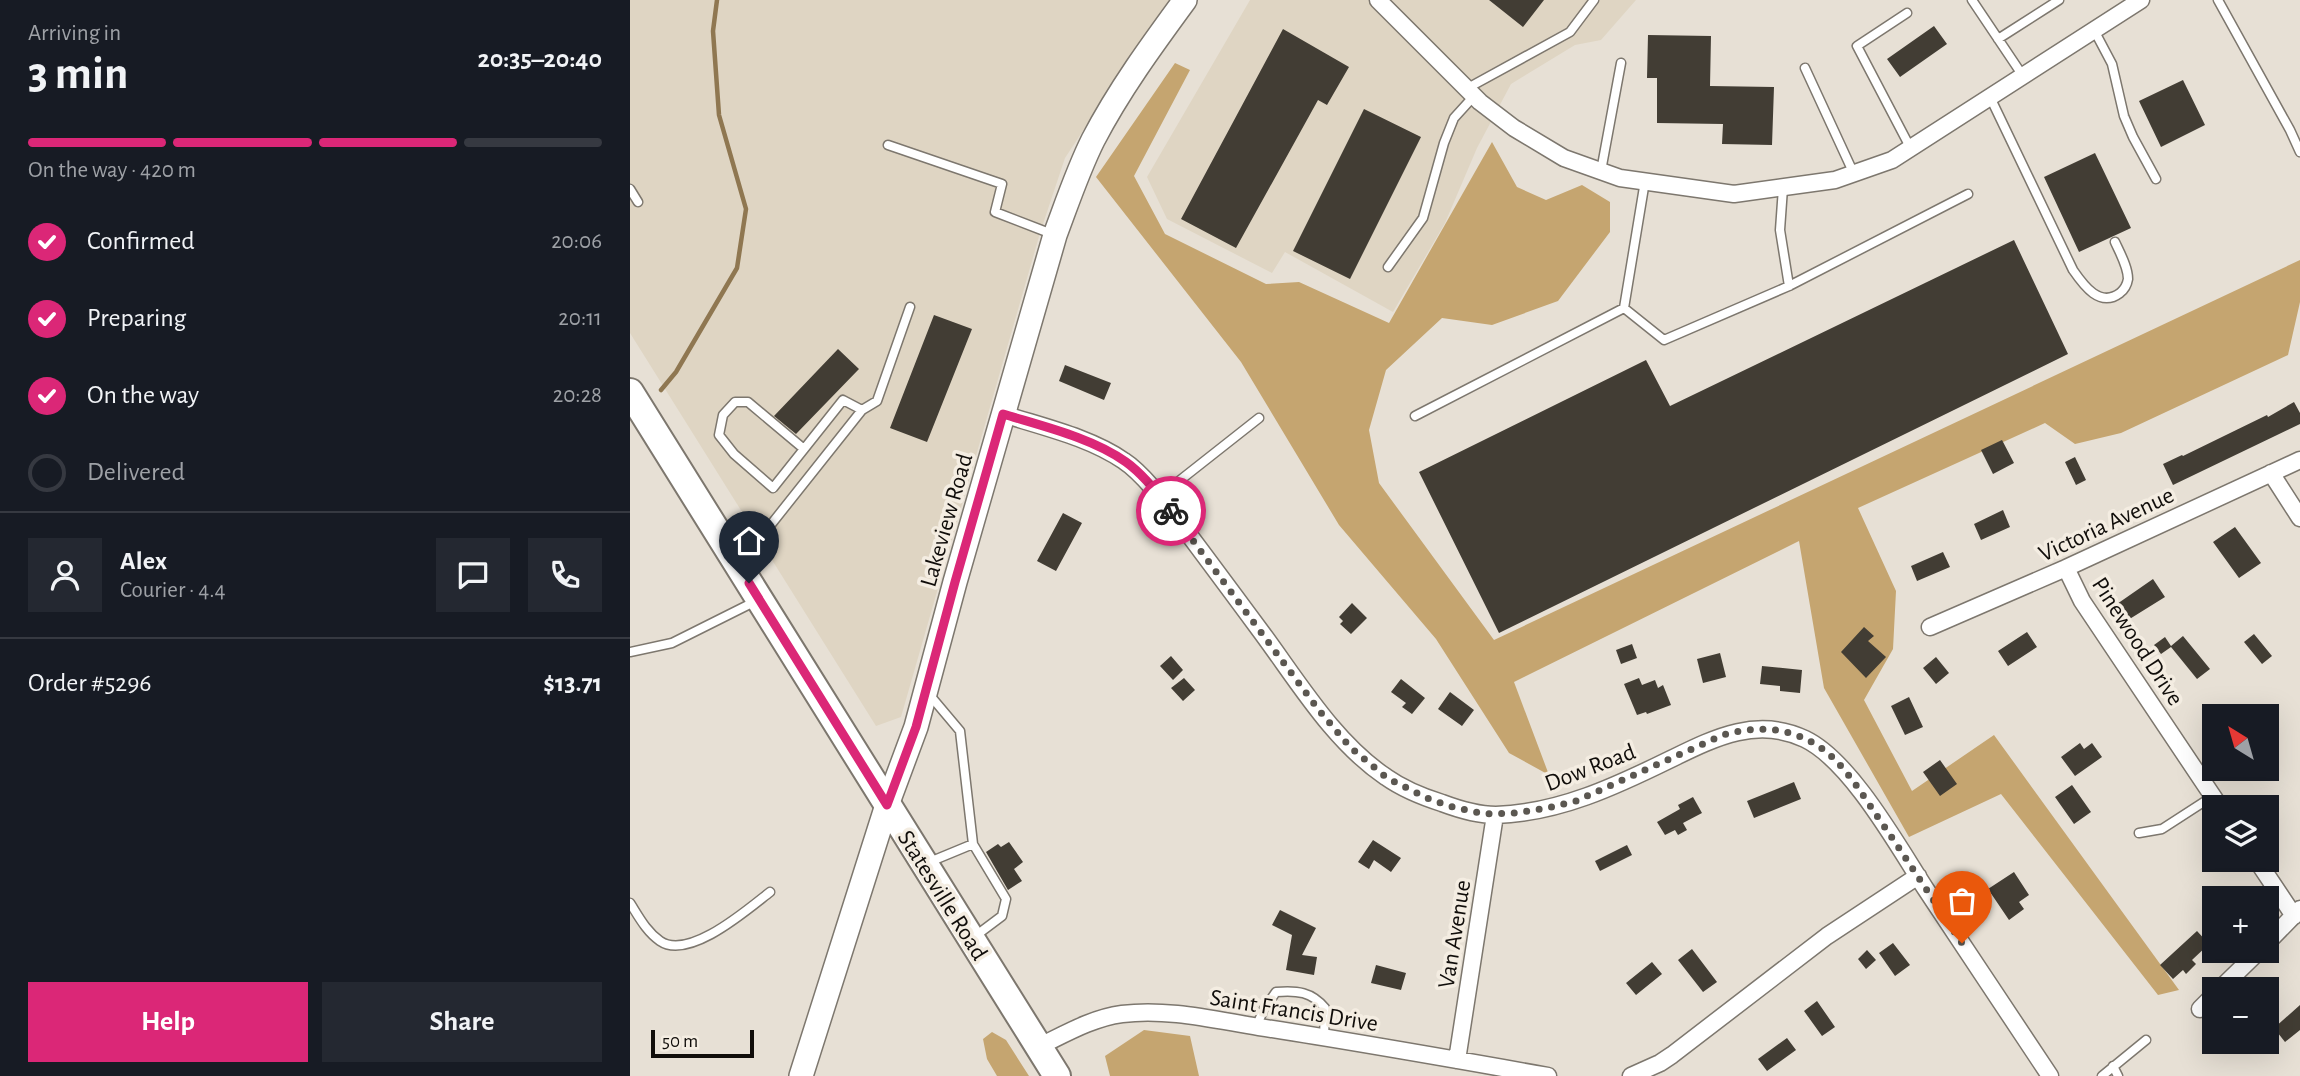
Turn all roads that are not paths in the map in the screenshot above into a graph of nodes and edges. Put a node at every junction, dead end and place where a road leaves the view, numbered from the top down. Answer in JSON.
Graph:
{"nodes":[{"id":1,"x":1185,"y":0,"type":"edge"},
{"id":2,"x":1378,"y":0,"type":"edge"},
{"id":3,"x":1594,"y":0,"type":"edge"},
{"id":4,"x":1972,"y":0,"type":"edge"},
{"id":5,"x":2059,"y":0,"type":"edge"},
{"id":6,"x":2141,"y":0,"type":"edge"},
{"id":7,"x":2218,"y":0,"type":"edge"},
{"id":8,"x":1908,"y":12,"type":"dead end"},
{"id":9,"x":2095,"y":30,"type":"junction"},
{"id":10,"x":1998,"y":39,"type":"junction"},
{"id":11,"x":1621,"y":62,"type":"dead end"},
{"id":12,"x":1805,"y":68,"type":"dead end"},
{"id":13,"x":2023,"y":76,"type":"junction"},
{"id":14,"x":1470,"y":92,"type":"junction"},
{"id":15,"x":1990,"y":97,"type":"junction"},
{"id":16,"x":888,"y":145,"type":"dead end"},
{"id":17,"x":1911,"y":149,"type":"junction"},
{"id":18,"x":2300,"y":152,"type":"edge"},
{"id":19,"x":1601,"y":171,"type":"junction"},
{"id":20,"x":1854,"y":174,"type":"junction"},
{"id":21,"x":2156,"y":179,"type":"dead end"},
{"id":22,"x":1645,"y":181,"type":"junction"},
{"id":23,"x":1783,"y":188,"type":"junction"},
{"id":24,"x":630,"y":189,"type":"edge"},
{"id":25,"x":1968,"y":194,"type":"dead end"},
{"id":26,"x":638,"y":202,"type":"dead end"},
{"id":27,"x":1055,"y":235,"type":"junction"},
{"id":28,"x":2115,"y":242,"type":"dead end"},
{"id":29,"x":1388,"y":267,"type":"dead end"},
{"id":30,"x":1789,"y":286,"type":"junction"},
{"id":31,"x":910,"y":307,"type":"dead end"},
{"id":32,"x":1624,"y":308,"type":"junction"},
{"id":33,"x":630,"y":393,"type":"edge"},
{"id":34,"x":862,"y":410,"type":"junction"},
{"id":35,"x":1003,"y":414,"type":"junction"},
{"id":36,"x":1415,"y":415,"type":"dead end"},
{"id":37,"x":1259,"y":418,"type":"dead end"},
{"id":38,"x":804,"y":449,"type":"junction"},
{"id":39,"x":2300,"y":460,"type":"edge"},
{"id":40,"x":2271,"y":473,"type":"junction"},
{"id":41,"x":1160,"y":496,"type":"junction"},
{"id":42,"x":2300,"y":518,"type":"edge"},
{"id":43,"x":738,"y":566,"type":"junction"},
{"id":44,"x":2066,"y":568,"type":"junction"},
{"id":45,"x":759,"y":600,"type":"junction"},
{"id":46,"x":1930,"y":627,"type":"dead end"},
{"id":47,"x":630,"y":652,"type":"edge"},
{"id":48,"x":926,"y":691,"type":"junction"},
{"id":49,"x":2213,"y":795,"type":"edge"},
{"id":50,"x":887,"y":805,"type":"junction"},
{"id":51,"x":2202,"y":809,"type":"edge"},
{"id":52,"x":1495,"y":815,"type":"junction"},
{"id":53,"x":2139,"y":833,"type":"dead end"},
{"id":54,"x":973,"y":844,"type":"junction"},
{"id":55,"x":924,"y":864,"type":"junction"},
{"id":56,"x":2266,"y":872,"type":"edge"},
{"id":57,"x":1917,"y":876,"type":"junction"},
{"id":58,"x":770,"y":892,"type":"dead end"},
{"id":59,"x":630,"y":903,"type":"edge"},
{"id":60,"x":2297,"y":912,"type":"edge"},
{"id":61,"x":2279,"y":931,"type":"edge"},
{"id":62,"x":971,"y":939,"type":"junction"},
{"id":63,"x":2247,"y":963,"type":"edge"},
{"id":64,"x":2232,"y":977,"type":"edge"},
{"id":65,"x":1256,"y":1027,"type":"junction"},
{"id":66,"x":1324,"y":1038,"type":"junction"},
{"id":67,"x":2146,"y":1040,"type":"dead end"},
{"id":68,"x":1038,"y":1047,"type":"junction"},
{"id":69,"x":1457,"y":1060,"type":"junction"},
{"id":70,"x":2113,"y":1066,"type":"junction"},
{"id":71,"x":801,"y":1076,"type":"edge"},
{"id":72,"x":1057,"y":1076,"type":"edge"},
{"id":73,"x":1548,"y":1076,"type":"edge"},
{"id":74,"x":1631,"y":1076,"type":"edge"},
{"id":75,"x":2050,"y":1076,"type":"edge"},
{"id":76,"x":2102,"y":1076,"type":"edge"},
{"id":77,"x":2118,"y":1076,"type":"edge"}],
"edges":[{"from":1,"to":27,"type":"main road","name":"Lakeview Road"},
{"from":2,"to":14,"type":"street"},
{"from":3,"to":14,"type":"lane"},
{"from":4,"to":10,"type":"lane"},
{"from":5,"to":10,"type":"lane"},
{"from":6,"to":9,"type":"street"},
{"from":7,"to":18,"type":"lane"},
{"from":8,"to":17,"type":"lane"},
{"from":9,"to":13,"type":"street"},
{"from":9,"to":21,"type":"lane"},
{"from":10,"to":13,"type":"lane"},
{"from":11,"to":19,"type":"lane"},
{"from":12,"to":20,"type":"lane"},
{"from":13,"to":15,"type":"street"},
{"from":14,"to":19,"type":"street"},
{"from":14,"to":29,"type":"lane"},
{"from":15,"to":17,"type":"street"},
{"from":15,"to":28,"type":"lane"},
{"from":16,"to":27,"type":"lane"},
{"from":17,"to":20,"type":"street"},
{"from":19,"to":22,"type":"street"},
{"from":20,"to":23,"type":"street"},
{"from":22,"to":23,"type":"street"},
{"from":22,"to":32,"type":"lane"},
{"from":23,"to":30,"type":"lane"},
{"from":24,"to":26,"type":"lane"},
{"from":25,"to":30,"type":"lane"},
{"from":27,"to":35,"type":"main road","name":"Lakeview Road"},
{"from":30,"to":32,"type":"lane"},
{"from":31,"to":34,"type":"lane"},
{"from":32,"to":36,"type":"lane"},
{"from":33,"to":43,"type":"main road","name":"Statesville Road"},
{"from":34,"to":38,"type":"lane"},
{"from":34,"to":43,"type":"lane"},
{"from":35,"to":41,"type":"street","name":"Dow Road"},
{"from":35,"to":48,"type":"main road","name":"Lakeview Road"},
{"from":37,"to":41,"type":"lane"},
{"from":38,"to":38,"type":"lane"},
{"from":39,"to":40,"type":"street","name":"Victoria Avenue"},
{"from":40,"to":42,"type":"street"},
{"from":40,"to":44,"type":"street","name":"Victoria Avenue"},
{"from":41,"to":52,"type":"street","name":"Dow Road"},
{"from":43,"to":45,"type":"main road","name":"Statesville Road"},
{"from":44,"to":46,"type":"street","name":"Victoria Avenue"},
{"from":44,"to":49,"type":"street","name":"Pinewood Drive"},
{"from":45,"to":47,"type":"lane"},
{"from":45,"to":50,"type":"main road","name":"Statesville Road"},
{"from":48,"to":50,"type":"main road","name":"Lakeview Road"},
{"from":48,"to":54,"type":"lane"},
{"from":50,"to":55,"type":"main road","name":"Statesville Road"},
{"from":50,"to":71,"type":"main road","name":"Lakeview Road"},
{"from":51,"to":53,"type":"lane"},
{"from":52,"to":57,"type":"street","name":"Dow Road"},
{"from":52,"to":69,"type":"street","name":"Van Avenue"},
{"from":54,"to":55,"type":"lane"},
{"from":54,"to":62,"type":"lane"},
{"from":55,"to":62,"type":"main road","name":"Statesville Road"},
{"from":56,"to":60,"type":"street"},
{"from":57,"to":74,"type":"street"},
{"from":57,"to":75,"type":"street","name":"Dow Road"},
{"from":58,"to":59,"type":"lane"},
{"from":60,"to":61,"type":"street"},
{"from":62,"to":68,"type":"main road","name":"Statesville Road"},
{"from":63,"to":64,"type":"street"},
{"from":65,"to":66,"type":"street","name":"Saint Francis Drive"},
{"from":65,"to":66,"type":"lane"},
{"from":65,"to":68,"type":"street","name":"Saint Francis Drive"},
{"from":66,"to":69,"type":"street","name":"Saint Francis Drive"},
{"from":67,"to":70,"type":"lane"},
{"from":68,"to":72,"type":"main road","name":"Statesville Road"},
{"from":69,"to":73,"type":"street","name":"Saint Francis Drive"},
{"from":70,"to":76,"type":"lane"},
{"from":70,"to":77,"type":"lane"}]}
